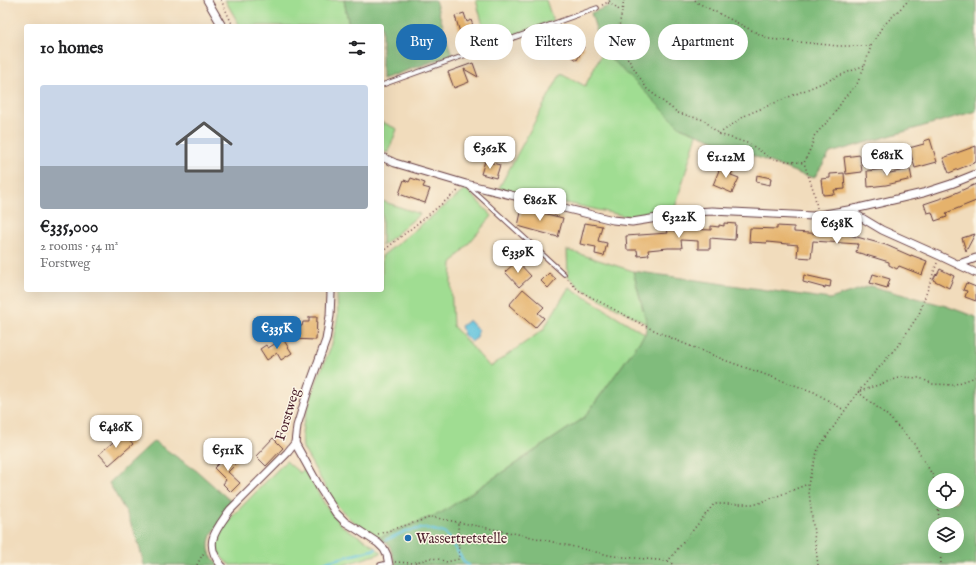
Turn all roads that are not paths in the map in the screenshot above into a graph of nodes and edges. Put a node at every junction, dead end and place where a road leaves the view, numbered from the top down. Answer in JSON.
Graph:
{"nodes":[{"id":1,"x":207,"y":0,"type":"edge"},
{"id":2,"x":597,"y":8,"type":"road end"},
{"id":3,"x":221,"y":24,"type":"edge"},
{"id":4,"x":384,"y":84,"type":"edge"},
{"id":5,"x":384,"y":158,"type":"edge"},
{"id":6,"x":976,"y":174,"type":"edge"},
{"id":7,"x":466,"y":184,"type":"junction"},
{"id":8,"x":854,"y":209,"type":"junction"},
{"id":9,"x":976,"y":258,"type":"edge"},
{"id":10,"x":959,"y":264,"type":"junction"},
{"id":11,"x":976,"y":273,"type":"edge"},
{"id":12,"x":564,"y":274,"type":"road end"},
{"id":13,"x":331,"y":292,"type":"edge"},
{"id":14,"x":295,"y":443,"type":"junction"},
{"id":15,"x":389,"y":564,"type":"edge"},
{"id":16,"x":221,"y":565,"type":"edge"},
{"id":17,"x":380,"y":565,"type":"edge"}],
"edges":[{"from":1,"to":3,"type":"street"},
{"from":2,"to":4,"type":"lane"},
{"from":5,"to":7,"type":"street"},
{"from":6,"to":8,"type":"street"},
{"from":7,"to":8,"type":"street"},
{"from":7,"to":12,"type":"lane"},
{"from":8,"to":10,"type":"street"},
{"from":9,"to":10,"type":"street"},
{"from":10,"to":11,"type":"street"},
{"from":13,"to":14,"type":"street","name":"Forstweg"},
{"from":14,"to":15,"type":"street"},
{"from":14,"to":16,"type":"street","name":"Forstweg"},
{"from":15,"to":17,"type":"lane"}]}
